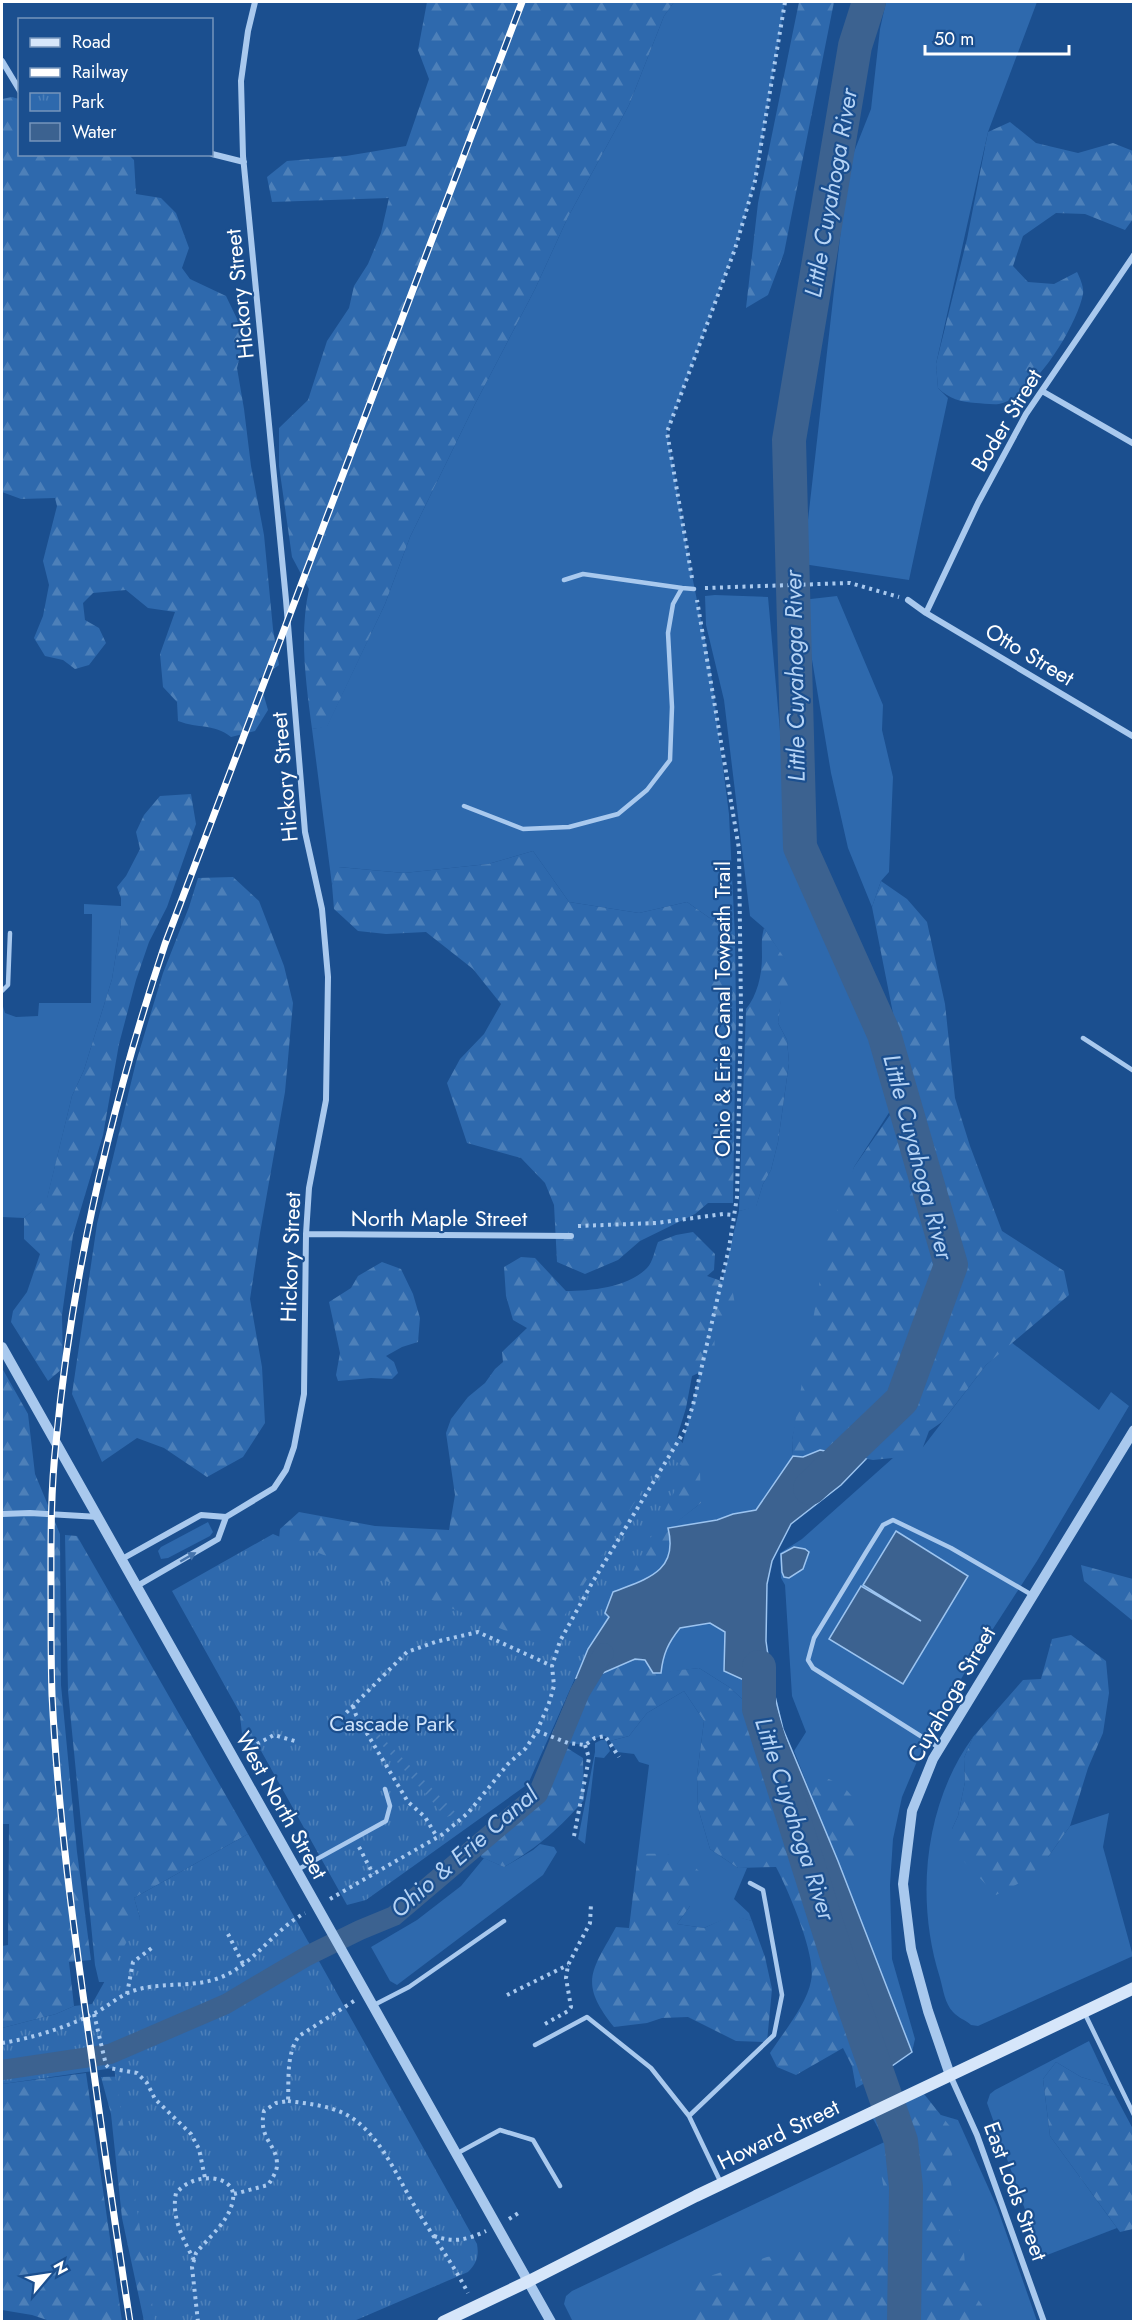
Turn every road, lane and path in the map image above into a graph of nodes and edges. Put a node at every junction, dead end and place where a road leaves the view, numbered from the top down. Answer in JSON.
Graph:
{"nodes":[{"id":1,"x":255,"y":2,"type":"edge"},
{"id":2,"x":785,"y":2,"type":"edge"},
{"id":3,"x":2,"y":61,"type":"edge"},
{"id":4,"x":18,"y":88,"type":"edge"},
{"id":5,"x":213,"y":154,"type":"edge"},
{"id":6,"x":244,"y":162,"type":"junction"},
{"id":7,"x":1134,"y":255,"type":"edge"},
{"id":8,"x":1042,"y":391,"type":"junction"},
{"id":9,"x":1134,"y":444,"type":"edge"},
{"id":10,"x":564,"y":580,"type":"dead end"},
{"id":11,"x":682,"y":588,"type":"junction"},
{"id":12,"x":694,"y":589,"type":"junction"},
{"id":13,"x":908,"y":600,"type":"joint"},
{"id":14,"x":926,"y":613,"type":"junction"},
{"id":15,"x":1134,"y":737,"type":"edge"},
{"id":16,"x":464,"y":807,"type":"dead end"},
{"id":17,"x":10,"y":933,"type":"dead end"},
{"id":18,"x":2,"y":991,"type":"edge"},
{"id":19,"x":1083,"y":1038,"type":"dead end"},
{"id":20,"x":1134,"y":1071,"type":"edge"},
{"id":21,"x":734,"y":1215,"type":"junction"},
{"id":22,"x":306,"y":1234,"type":"junction"},
{"id":23,"x":571,"y":1236,"type":"joint"},
{"id":24,"x":2,"y":1347,"type":"edge"},
{"id":25,"x":1134,"y":1430,"type":"edge"},
{"id":26,"x":2,"y":1514,"type":"edge"},
{"id":27,"x":99,"y":1517,"type":"junction"},
{"id":28,"x":226,"y":1517,"type":"junction"},
{"id":29,"x":122,"y":1559,"type":"junction"},
{"id":30,"x":137,"y":1586,"type":"junction"},
{"id":31,"x":1032,"y":1595,"type":"junction"},
{"id":32,"x":552,"y":1666,"type":"junction"},
{"id":33,"x":353,"y":1706,"type":"junction"},
{"id":34,"x":341,"y":1718,"type":"dead end"},
{"id":35,"x":537,"y":1731,"type":"junction"},
{"id":36,"x":298,"y":1742,"type":"dead end"},
{"id":37,"x":257,"y":1744,"type":"dead end"},
{"id":38,"x":585,"y":1745,"type":"junction"},
{"id":39,"x":940,"y":1748,"type":"junction"},
{"id":40,"x":620,"y":1757,"type":"dead end"},
{"id":41,"x":385,"y":1789,"type":"dead end"},
{"id":42,"x":574,"y":1836,"type":"dead end"},
{"id":43,"x":437,"y":1838,"type":"junction"},
{"id":44,"x":354,"y":1839,"type":"junction"},
{"id":45,"x":297,"y":1870,"type":"junction"},
{"id":46,"x":373,"y":1874,"type":"junction"},
{"id":47,"x":750,"y":1883,"type":"dead end"},
{"id":48,"x":335,"y":1896,"type":"dead end"},
{"id":49,"x":591,"y":1904,"type":"dead end"},
{"id":50,"x":302,"y":1915,"type":"dead end"},
{"id":51,"x":504,"y":1921,"type":"dead end"},
{"id":52,"x":228,"y":1934,"type":"dead end"},
{"id":53,"x":153,"y":1947,"type":"dead end"},
{"id":54,"x":243,"y":1964,"type":"junction"},
{"id":55,"x":568,"y":1965,"type":"junction"},
{"id":56,"x":1134,"y":1988,"type":"edge"},
{"id":57,"x":367,"y":1993,"type":"junction"},
{"id":58,"x":127,"y":1994,"type":"junction"},
{"id":59,"x":507,"y":1995,"type":"dead end"},
{"id":60,"x":374,"y":2005,"type":"junction"},
{"id":61,"x":1084,"y":2012,"type":"junction"},
{"id":62,"x":94,"y":2014,"type":"junction"},
{"id":63,"x":538,"y":2028,"type":"dead end"},
{"id":64,"x":2,"y":2043,"type":"edge"},
{"id":65,"x":535,"y":2045,"type":"dead end"},
{"id":66,"x":950,"y":2075,"type":"junction"},
{"id":67,"x":288,"y":2101,"type":"junction"},
{"id":68,"x":1134,"y":2115,"type":"edge"},
{"id":69,"x":689,"y":2116,"type":"junction"},
{"id":70,"x":456,"y":2154,"type":"junction"},
{"id":71,"x":205,"y":2178,"type":"junction"},
{"id":72,"x":722,"y":2184,"type":"junction"},
{"id":73,"x":560,"y":2186,"type":"dead end"},
{"id":74,"x":234,"y":2194,"type":"junction"},
{"id":75,"x":520,"y":2212,"type":"dead end"},
{"id":76,"x":496,"y":2226,"type":"junction"},
{"id":77,"x":433,"y":2236,"type":"junction"},
{"id":78,"x":194,"y":2260,"type":"junction"},
{"id":79,"x":529,"y":2281,"type":"junction"},
{"id":80,"x":475,"y":2307,"type":"junction"},
{"id":81,"x":198,"y":2322,"type":"edge"},
{"id":82,"x":443,"y":2322,"type":"edge"},
{"id":83,"x":550,"y":2322,"type":"edge"},
{"id":84,"x":1044,"y":2322,"type":"edge"}],
"edges":[{"from":1,"to":6,"type":"street","name":"Hickory Street"},
{"from":2,"to":12,"type":"path","name":"Ohio & Erie Canal Towpath Trail"},
{"from":3,"to":4,"type":"street"},
{"from":5,"to":6,"type":"street"},
{"from":6,"to":22,"type":"street","name":"Hickory Street"},
{"from":7,"to":8,"type":"street","name":"Boder Street"},
{"from":8,"to":9,"type":"street"},
{"from":8,"to":14,"type":"street","name":"Boder Street"},
{"from":10,"to":11,"type":"lane"},
{"from":11,"to":12,"type":"lane"},
{"from":11,"to":16,"type":"lane"},
{"from":12,"to":13,"type":"path"},
{"from":12,"to":21,"type":"path","name":"Ohio & Erie Canal Towpath Trail"},
{"from":13,"to":14,"type":"street","name":"Otto Street"},
{"from":14,"to":15,"type":"street","name":"Otto Street"},
{"from":17,"to":18,"type":"lane"},
{"from":19,"to":20,"type":"lane"},
{"from":21,"to":23,"type":"path"},
{"from":21,"to":32,"type":"path","name":"Ohio & Erie Canal Towpath Trail"},
{"from":22,"to":23,"type":"street","name":"North Maple Street"},
{"from":22,"to":28,"type":"street","name":"Hickory Street"},
{"from":24,"to":27,"type":"street","name":"West North Street"},
{"from":25,"to":31,"type":"street","name":"Cuyahoga Street"},
{"from":26,"to":27,"type":"street"},
{"from":27,"to":29,"type":"street","name":"West North Street"},
{"from":28,"to":29,"type":"street"},
{"from":30,"to":28,"type":"street","one_way":true},
{"from":29,"to":30,"type":"street","name":"West North Street"},
{"from":30,"to":45,"type":"street","name":"West North Street"},
{"from":31,"to":39,"type":"street","name":"Cuyahoga Street"},
{"from":31,"to":39,"type":"lane"},
{"from":32,"to":33,"type":"path"},
{"from":32,"to":35,"type":"path","name":"Ohio & Erie Canal Towpath Trail"},
{"from":33,"to":34,"type":"path"},
{"from":33,"to":43,"type":"path"},
{"from":35,"to":38,"type":"path"},
{"from":35,"to":43,"type":"path","name":"Ohio & Erie Canal Towpath Trail"},
{"from":36,"to":37,"type":"path"},
{"from":38,"to":40,"type":"path"},
{"from":38,"to":42,"type":"path"},
{"from":39,"to":66,"type":"street","name":"Cuyahoga Street"},
{"from":41,"to":44,"type":"lane"},
{"from":43,"to":46,"type":"path","name":"Ohio & Erie Canal Towpath Trail"},
{"from":44,"to":45,"type":"lane"},
{"from":44,"to":46,"type":"path"},
{"from":45,"to":57,"type":"street","name":"West North Street"},
{"from":46,"to":48,"type":"path","name":"Ohio & Erie Canal Towpath Trail"},
{"from":47,"to":69,"type":"lane"},
{"from":49,"to":55,"type":"path"},
{"from":50,"to":54,"type":"path"},
{"from":51,"to":60,"type":"lane"},
{"from":52,"to":54,"type":"path"},
{"from":53,"to":58,"type":"path"},
{"from":54,"to":58,"type":"path"},
{"from":55,"to":59,"type":"path"},
{"from":55,"to":63,"type":"path"},
{"from":56,"to":61,"type":"main road","name":"Howard Street"},
{"from":57,"to":60,"type":"street","name":"West North Street"},
{"from":57,"to":67,"type":"path"},
{"from":58,"to":62,"type":"path"},
{"from":60,"to":70,"type":"street","name":"West North Street"},
{"from":61,"to":66,"type":"main road","name":"Howard Street"},
{"from":61,"to":68,"type":"lane"},
{"from":62,"to":64,"type":"path"},
{"from":62,"to":71,"type":"path"},
{"from":65,"to":69,"type":"lane"},
{"from":66,"to":72,"type":"main road","name":"Howard Street"},
{"from":66,"to":84,"type":"street","name":"East Lods Street"},
{"from":67,"to":74,"type":"path"},
{"from":67,"to":77,"type":"path"},
{"from":69,"to":72,"type":"lane"},
{"from":70,"to":73,"type":"lane"},
{"from":70,"to":76,"type":"street","name":"West North Street"},
{"from":71,"to":74,"type":"path"},
{"from":71,"to":78,"type":"path"},
{"from":72,"to":79,"type":"main road","name":"Howard Street"},
{"from":74,"to":78,"type":"path"},
{"from":75,"to":76,"type":"path"},
{"from":76,"to":77,"type":"path"},
{"from":76,"to":79,"type":"street","name":"West North Street"},
{"from":77,"to":80,"type":"path"},
{"from":78,"to":81,"type":"path"},
{"from":79,"to":80,"type":"main road","name":"Howard Street"},
{"from":79,"to":83,"type":"street","name":"West North Street"},
{"from":80,"to":82,"type":"main road","name":"Howard Street"}]}
